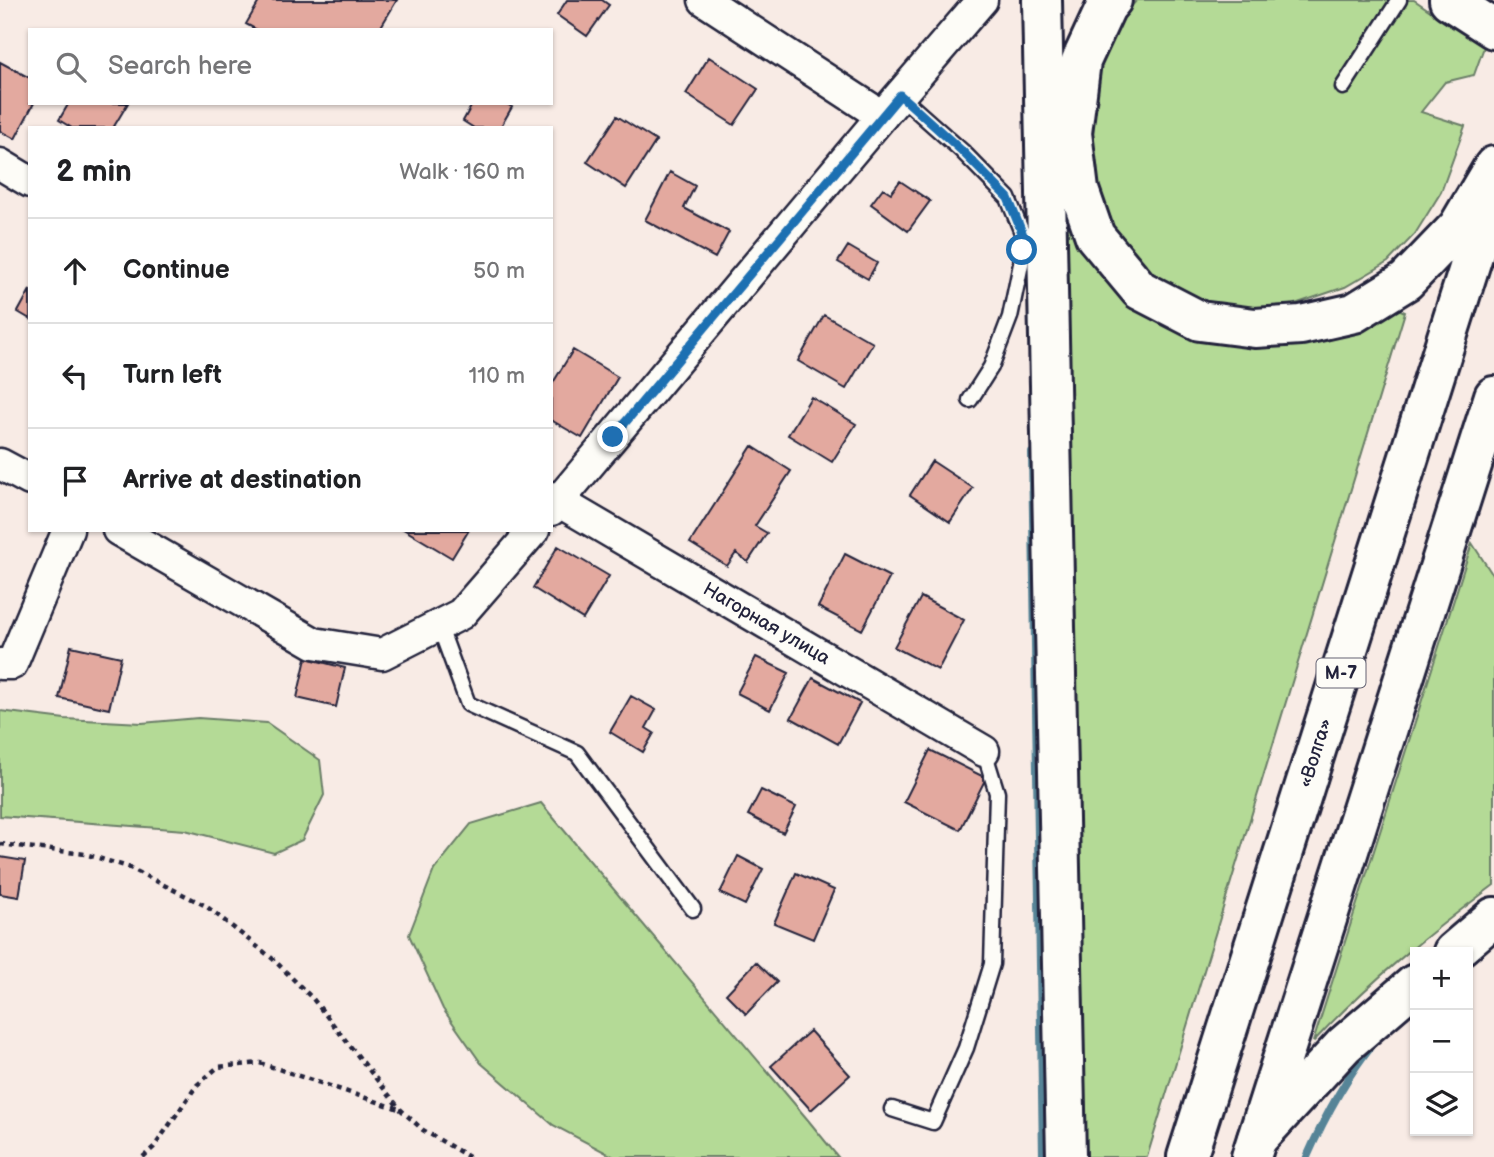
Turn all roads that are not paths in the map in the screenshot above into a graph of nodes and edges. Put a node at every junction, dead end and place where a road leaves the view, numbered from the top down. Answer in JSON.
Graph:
{"nodes":[{"id":1,"x":704,"y":0,"type":"edge"},
{"id":2,"x":982,"y":0,"type":"edge"},
{"id":3,"x":1042,"y":0,"type":"edge"},
{"id":4,"x":1112,"y":0,"type":"edge"},
{"id":5,"x":1399,"y":0,"type":"edge"},
{"id":6,"x":1449,"y":0,"type":"edge"},
{"id":7,"x":1494,"y":29,"type":"edge"},
{"id":8,"x":1343,"y":88,"type":"dead end"},
{"id":9,"x":891,"y":105,"type":"junction"},
{"id":10,"x":0,"y":164,"type":"edge"},
{"id":11,"x":1494,"y":166,"type":"edge"},
{"id":12,"x":28,"y":181,"type":"edge"},
{"id":13,"x":1494,"y":189,"type":"edge"},
{"id":14,"x":1494,"y":396,"type":"edge"},
{"id":15,"x":970,"y":400,"type":"dead end"},
{"id":16,"x":0,"y":464,"type":"edge"},
{"id":17,"x":28,"y":479,"type":"edge"},
{"id":18,"x":554,"y":503,"type":"edge"},
{"id":19,"x":67,"y":532,"type":"edge"},
{"id":20,"x":121,"y":532,"type":"edge"},
{"id":21,"x":532,"y":532,"type":"edge"},
{"id":22,"x":439,"y":625,"type":"junction"},
{"id":23,"x":0,"y":664,"type":"edge"},
{"id":24,"x":984,"y":751,"type":"joint"},
{"id":25,"x":693,"y":909,"type":"dead end"},
{"id":26,"x":1494,"y":917,"type":"edge"},
{"id":27,"x":1459,"y":947,"type":"edge"},
{"id":28,"x":1410,"y":988,"type":"edge"},
{"id":29,"x":892,"y":1109,"type":"dead end"},
{"id":30,"x":1254,"y":1148,"type":"edge"},
{"id":31,"x":1066,"y":1157,"type":"edge"},
{"id":32,"x":1187,"y":1157,"type":"edge"}],
"edges":[{"from":1,"to":9,"type":"street"},
{"from":2,"to":9,"type":"street"},
{"from":3,"to":31,"type":"main road"},
{"from":4,"to":11,"type":"main road"},
{"from":5,"to":8,"type":"lane"},
{"from":6,"to":7,"type":"main road"},
{"from":9,"to":15,"type":"lane"},
{"from":9,"to":18,"type":"street"},
{"from":10,"to":12,"type":"street"},
{"from":13,"to":32,"type":"main road","name":"«Волга»","number":"М-7"},
{"from":14,"to":30,"type":"main road"},
{"from":16,"to":17,"type":"street"},
{"from":18,"to":24,"type":"street","name":"Нагорная улица"},
{"from":19,"to":23,"type":"street"},
{"from":20,"to":22,"type":"street"},
{"from":21,"to":22,"type":"street"},
{"from":22,"to":25,"type":"lane"},
{"from":24,"to":29,"type":"lane"},
{"from":26,"to":27,"type":"main road"},
{"from":28,"to":30,"type":"main road"}]}
